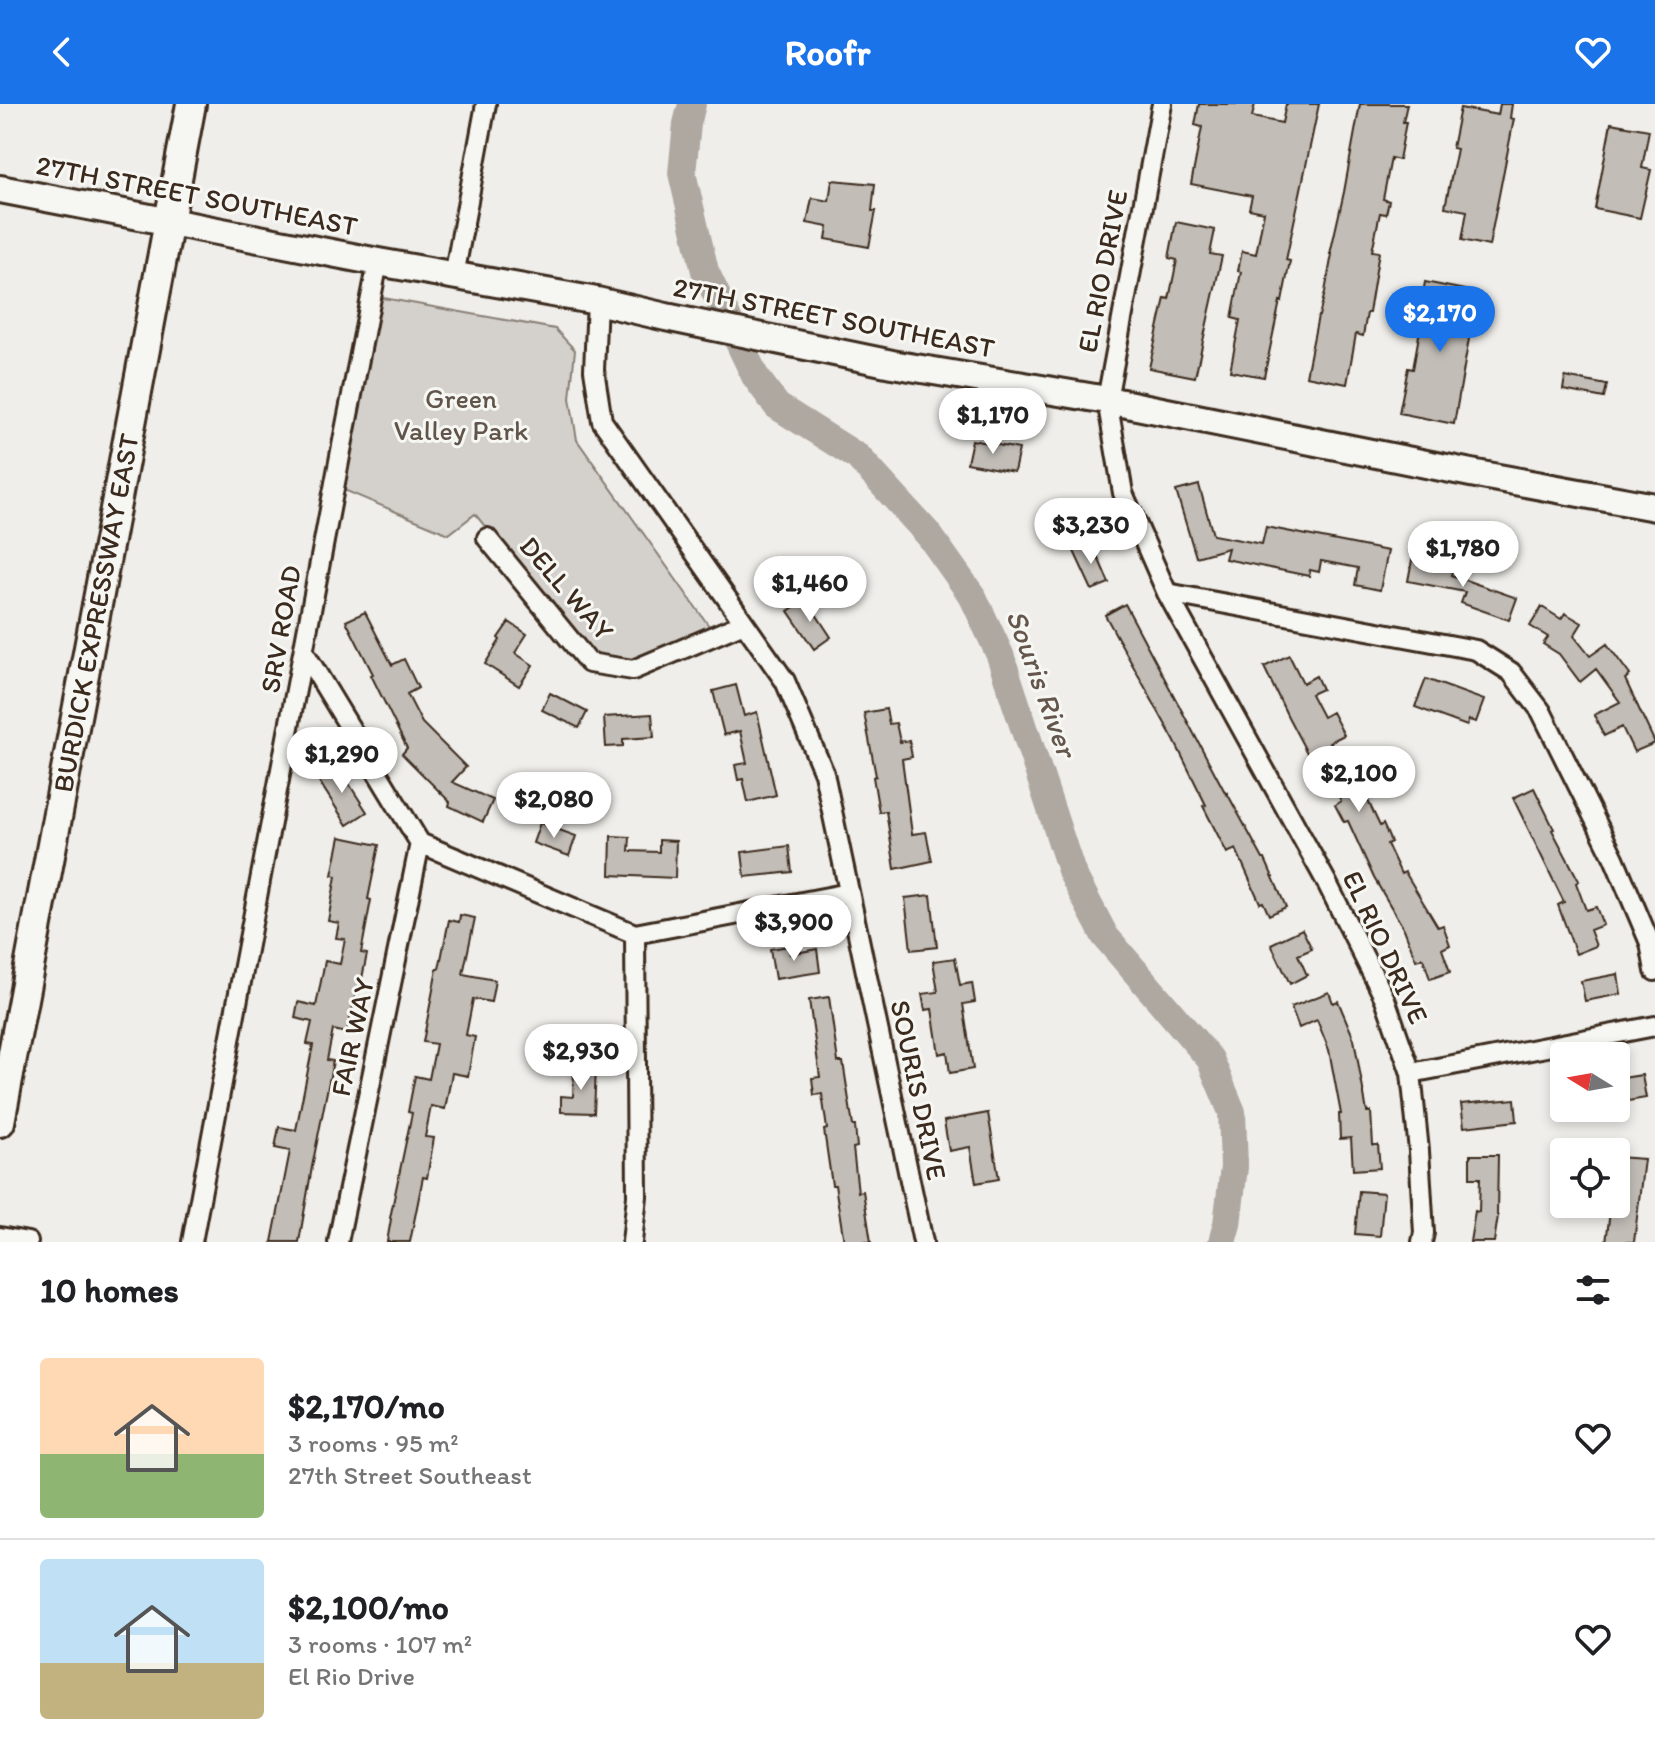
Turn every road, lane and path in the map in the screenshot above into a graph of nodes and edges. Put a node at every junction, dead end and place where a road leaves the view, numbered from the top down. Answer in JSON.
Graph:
{"nodes":[{"id":1,"x":191,"y":104,"type":"edge"},
{"id":2,"x":486,"y":104,"type":"edge"},
{"id":3,"x":1162,"y":104,"type":"edge"},
{"id":4,"x":0,"y":189,"type":"edge"},
{"id":5,"x":168,"y":221,"type":"junction"},
{"id":6,"x":378,"y":262,"type":"junction"},
{"id":7,"x":454,"y":276,"type":"junction"},
{"id":8,"x":597,"y":301,"type":"junction"},
{"id":9,"x":1107,"y":400,"type":"junction"},
{"id":10,"x":1655,"y":507,"type":"edge"},
{"id":11,"x":487,"y":538,"type":"dead end"},
{"id":12,"x":1167,"y":593,"type":"junction"},
{"id":13,"x":744,"y":623,"type":"junction"},
{"id":14,"x":304,"y":652,"type":"junction"},
{"id":15,"x":420,"y":843,"type":"junction"},
{"id":16,"x":849,"y":893,"type":"junction"},
{"id":17,"x":635,"y":934,"type":"junction"},
{"id":18,"x":1655,"y":971,"type":"edge"},
{"id":19,"x":1655,"y":1026,"type":"edge"},
{"id":20,"x":1411,"y":1073,"type":"junction"},
{"id":21,"x":0,"y":1122,"type":"edge"},
{"id":22,"x":0,"y":1237,"type":"edge"},
{"id":23,"x":28,"y":1242,"type":"edge"},
{"id":24,"x":192,"y":1242,"type":"edge"},
{"id":25,"x":338,"y":1242,"type":"edge"},
{"id":26,"x":632,"y":1242,"type":"edge"},
{"id":27,"x":923,"y":1242,"type":"edge"},
{"id":28,"x":1422,"y":1242,"type":"edge"}],
"edges":[{"from":1,"to":5,"type":"main road","name":"BURDICK EXPRESSWAY EAST"},
{"from":2,"to":7,"type":"street"},
{"from":3,"to":9,"type":"street","name":"EL RIO DRIVE"},
{"from":4,"to":5,"type":"street","name":"27TH STREET SOUTHEAST"},
{"from":5,"to":6,"type":"street","name":"27TH STREET SOUTHEAST"},
{"from":5,"to":21,"type":"main road","name":"BURDICK EXPRESSWAY EAST"},
{"from":6,"to":7,"type":"street","name":"27TH STREET SOUTHEAST"},
{"from":6,"to":14,"type":"street","name":"SRV ROAD"},
{"from":7,"to":8,"type":"street","name":"27TH STREET SOUTHEAST"},
{"from":8,"to":9,"type":"street","name":"27TH STREET SOUTHEAST"},
{"from":8,"to":13,"type":"street","name":"SOURIS DRIVE"},
{"from":9,"to":10,"type":"street","name":"27TH STREET SOUTHEAST"},
{"from":9,"to":12,"type":"street","name":"EL RIO DRIVE"},
{"from":11,"to":13,"type":"street","name":"DELL WAY"},
{"from":12,"to":18,"type":"street"},
{"from":12,"to":20,"type":"street","name":"EL RIO DRIVE"},
{"from":13,"to":16,"type":"street","name":"SOURIS DRIVE"},
{"from":14,"to":15,"type":"street"},
{"from":14,"to":24,"type":"street","name":"SRV ROAD"},
{"from":15,"to":17,"type":"street"},
{"from":15,"to":25,"type":"street","name":"FAIR WAY"},
{"from":16,"to":17,"type":"street"},
{"from":16,"to":27,"type":"street","name":"SOURIS DRIVE"},
{"from":17,"to":26,"type":"street"},
{"from":19,"to":20,"type":"street"},
{"from":20,"to":28,"type":"street","name":"EL RIO DRIVE"},
{"from":22,"to":23,"type":"street"}]}
